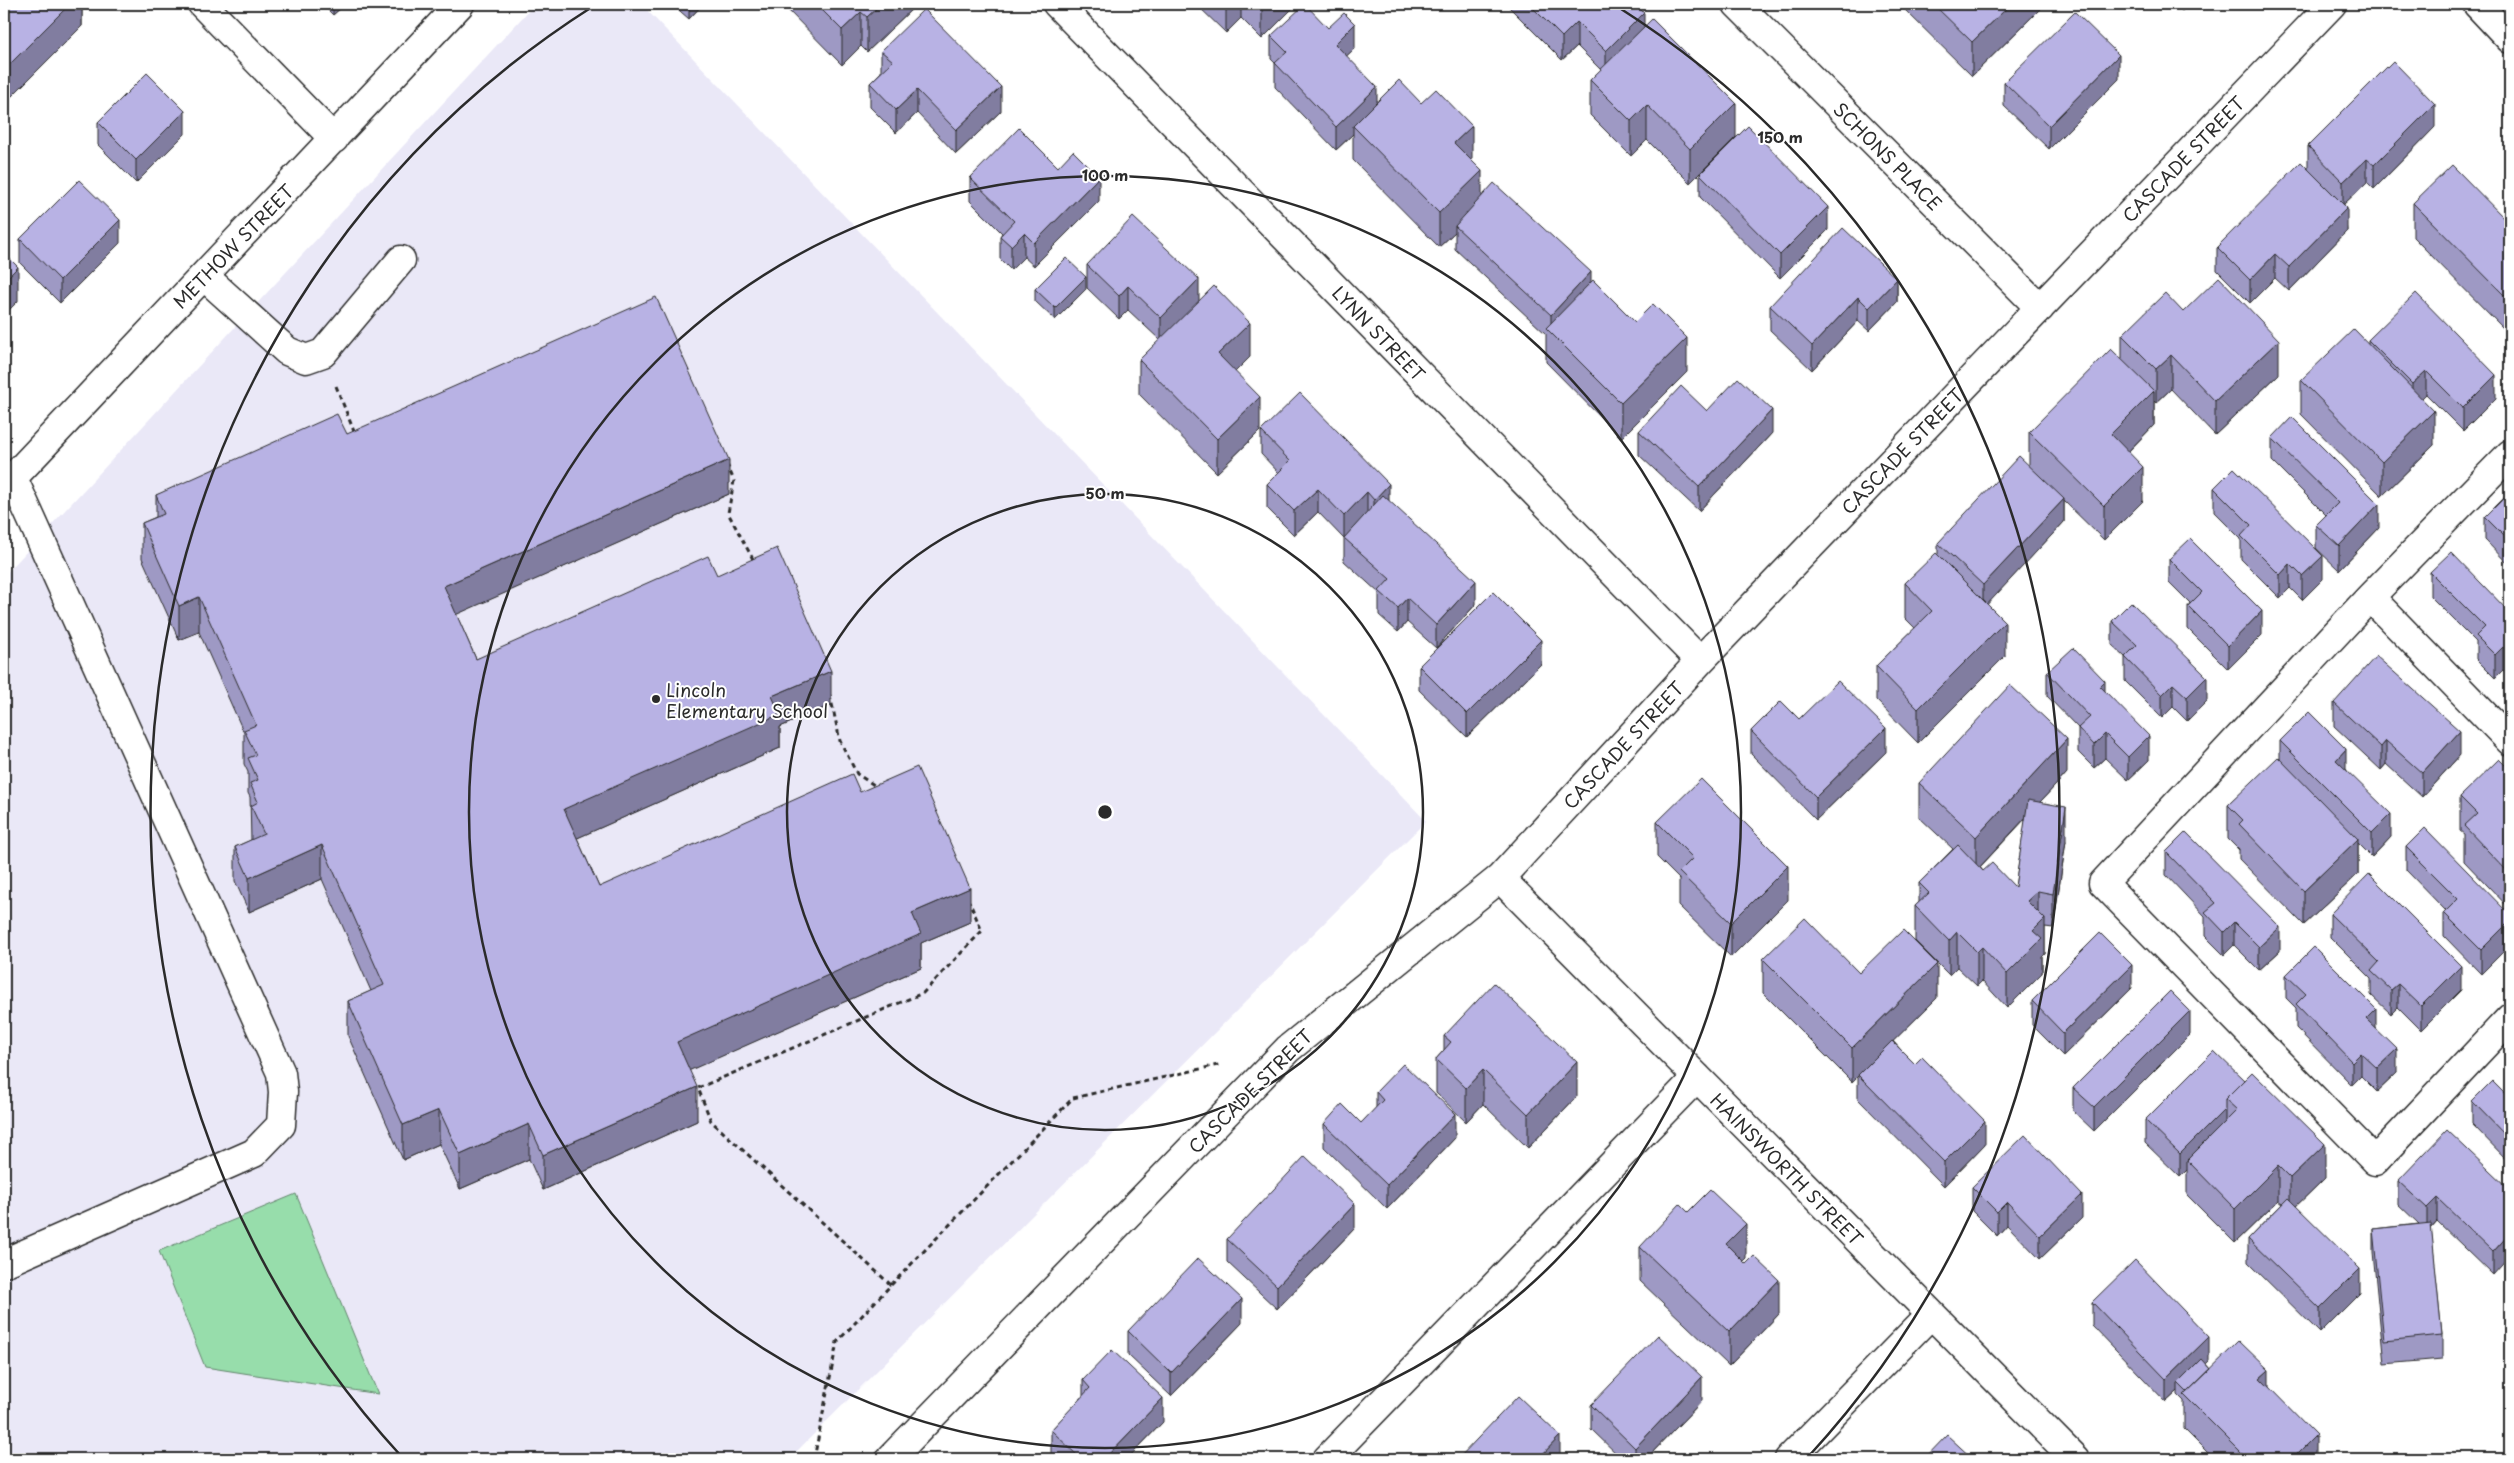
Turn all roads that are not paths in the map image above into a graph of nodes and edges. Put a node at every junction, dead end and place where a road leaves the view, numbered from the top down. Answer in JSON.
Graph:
{"nodes":[{"id":1,"x":202,"y":4,"type":"edge"},
{"id":2,"x":460,"y":4,"type":"edge"},
{"id":3,"x":1057,"y":4,"type":"edge"},
{"id":4,"x":1737,"y":4,"type":"edge"},
{"id":5,"x":2332,"y":4,"type":"edge"},
{"id":6,"x":2477,"y":4,"type":"edge"},
{"id":7,"x":2510,"y":39,"type":"edge"},
{"id":8,"x":334,"y":139,"type":"junction"},
{"id":9,"x":401,"y":260,"type":"dead end"},
{"id":10,"x":204,"y":276,"type":"junction"},
{"id":11,"x":2040,"y":308,"type":"junction"},
{"id":12,"x":2510,"y":454,"type":"edge"},
{"id":13,"x":8,"y":482,"type":"edge"},
{"id":14,"x":2370,"y":597,"type":"junction"},
{"id":15,"x":1700,"y":661,"type":"junction"},
{"id":16,"x":2510,"y":741,"type":"edge"},
{"id":17,"x":1500,"y":878,"type":"junction"},
{"id":18,"x":2510,"y":1018,"type":"edge"},
{"id":19,"x":1697,"y":1077,"type":"junction"},
{"id":20,"x":4,"y":1263,"type":"edge"},
{"id":21,"x":1931,"y":1314,"type":"junction"},
{"id":22,"x":890,"y":1459,"type":"edge"},
{"id":23,"x":1327,"y":1459,"type":"edge"},
{"id":24,"x":1789,"y":1459,"type":"edge"},
{"id":25,"x":2075,"y":1459,"type":"edge"}],
"edges":[{"from":1,"to":8,"type":"street"},
{"from":2,"to":8,"type":"street","name":"METHOW STREET"},
{"from":3,"to":15,"type":"street","name":"LYNN STREET"},
{"from":4,"to":11,"type":"street","name":"SCHONS PLACE"},
{"from":5,"to":11,"type":"street","name":"CASCADE STREET"},
{"from":6,"to":7,"type":"street"},
{"from":8,"to":10,"type":"street","name":"METHOW STREET"},
{"from":9,"to":10,"type":"street"},
{"from":10,"to":13,"type":"street","name":"METHOW STREET"},
{"from":11,"to":15,"type":"street","name":"CASCADE STREET"},
{"from":12,"to":14,"type":"street"},
{"from":13,"to":20,"type":"street"},
{"from":14,"to":16,"type":"street"},
{"from":14,"to":18,"type":"street"},
{"from":15,"to":17,"type":"street","name":"CASCADE STREET"},
{"from":17,"to":19,"type":"street","name":"HAINSWORTH STREET"},
{"from":17,"to":22,"type":"street","name":"CASCADE STREET"},
{"from":19,"to":21,"type":"street","name":"HAINSWORTH STREET"},
{"from":19,"to":23,"type":"street"},
{"from":21,"to":24,"type":"street"},
{"from":21,"to":25,"type":"street","name":"HAINSWORTH STREET"}]}
